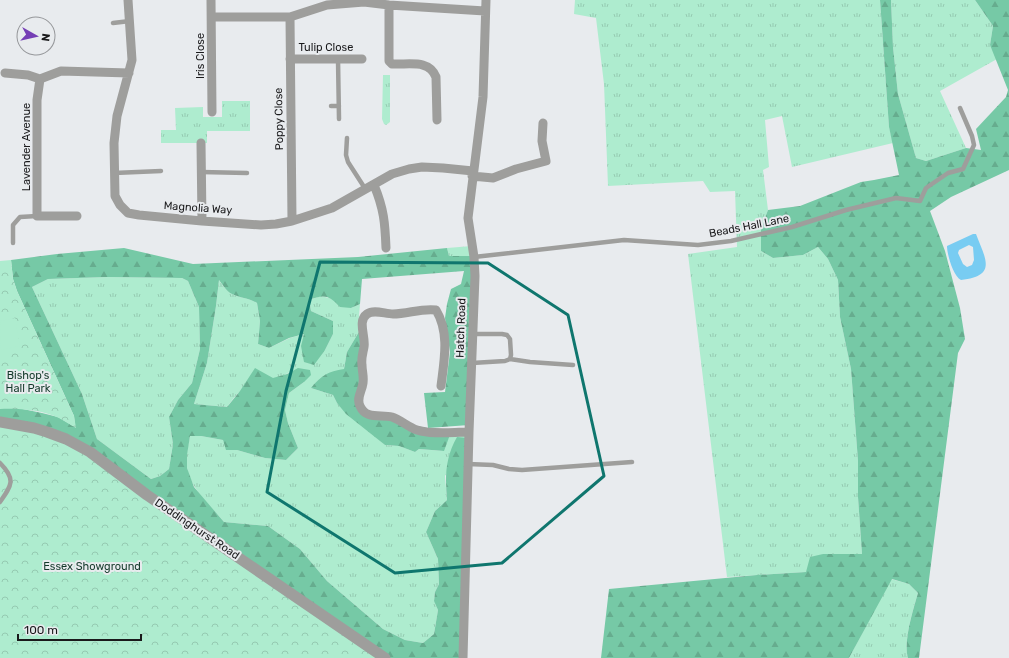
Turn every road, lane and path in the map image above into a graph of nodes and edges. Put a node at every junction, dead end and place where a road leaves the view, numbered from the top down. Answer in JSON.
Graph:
{"nodes":[{"id":1,"x":128,"y":0,"type":"edge"},
{"id":2,"x":211,"y":0,"type":"edge"},
{"id":3,"x":486,"y":0,"type":"edge"},
{"id":4,"x":364,"y":1,"type":"edge"},
{"id":5,"x":389,"y":6,"type":"junction"},
{"id":6,"x":485,"y":11,"type":"junction"},
{"id":7,"x":212,"y":16,"type":"junction"},
{"id":8,"x":290,"y":17,"type":"junction"},
{"id":9,"x":130,"y":21,"type":"junction"},
{"id":10,"x":113,"y":22,"type":"dead end"},
{"id":11,"x":290,"y":59,"type":"junction"},
{"id":12,"x":338,"y":59,"type":"junction"},
{"id":13,"x":362,"y":59,"type":"dead end"},
{"id":14,"x":2,"y":73,"type":"edge"},
{"id":15,"x":129,"y":73,"type":"junction"},
{"id":16,"x":40,"y":79,"type":"junction"},
{"id":17,"x":331,"y":106,"type":"dead end"},
{"id":18,"x":339,"y":106,"type":"junction"},
{"id":19,"x":960,"y":108,"type":"dead end"},
{"id":20,"x":212,"y":112,"type":"dead end"},
{"id":21,"x":339,"y":119,"type":"dead end"},
{"id":22,"x":437,"y":120,"type":"dead end"},
{"id":23,"x":543,"y":123,"type":"dead end"},
{"id":24,"x":347,"y":138,"type":"dead end"},
{"id":25,"x":201,"y":143,"type":"dead end"},
{"id":26,"x":161,"y":171,"type":"dead end"},
{"id":27,"x":201,"y":172,"type":"junction"},
{"id":28,"x":114,"y":173,"type":"junction"},
{"id":29,"x":247,"y":173,"type":"dead end"},
{"id":30,"x":473,"y":174,"type":"junction"},
{"id":31,"x":374,"y":185,"type":"junction"},
{"id":32,"x":366,"y":190,"type":"junction"},
{"id":33,"x":37,"y":216,"type":"junction"},
{"id":34,"x":77,"y":216,"type":"dead end"},
{"id":35,"x":202,"y":221,"type":"junction"},
{"id":36,"x":292,"y":221,"type":"junction"},
{"id":37,"x":13,"y":243,"type":"dead end"},
{"id":38,"x":386,"y":248,"type":"dead end"},
{"id":39,"x":474,"y":257,"type":"junction"},
{"id":40,"x":473,"y":334,"type":"junction"},
{"id":41,"x":510,"y":359,"type":"junction"},
{"id":42,"x":472,"y":363,"type":"junction"},
{"id":43,"x":574,"y":365,"type":"dead end"},
{"id":44,"x":441,"y":386,"type":"dead end"},
{"id":45,"x":0,"y":422,"type":"edge"},
{"id":46,"x":468,"y":432,"type":"junction"},
{"id":47,"x":632,"y":462,"type":"dead end"},
{"id":48,"x":0,"y":464,"type":"edge"},
{"id":49,"x":468,"y":464,"type":"junction"},
{"id":50,"x":0,"y":502,"type":"edge"},
{"id":51,"x":385,"y":658,"type":"edge"},
{"id":52,"x":463,"y":658,"type":"edge"}],
"edges":[{"from":1,"to":9,"type":"street","name":"Magnolia Way"},
{"from":2,"to":7,"type":"street","name":"Iris Close"},
{"from":3,"to":6,"type":"street","name":"Hatch Road"},
{"from":4,"to":5,"type":"street"},
{"from":4,"to":8,"type":"street"},
{"from":5,"to":6,"type":"street"},
{"from":5,"to":22,"type":"street"},
{"from":6,"to":30,"type":"street","name":"Hatch Road"},
{"from":7,"to":8,"type":"street"},
{"from":7,"to":20,"type":"street","name":"Iris Close"},
{"from":8,"to":11,"type":"street","name":"Poppy Close"},
{"from":9,"to":10,"type":"lane"},
{"from":9,"to":15,"type":"street","name":"Magnolia Way"},
{"from":11,"to":12,"type":"street","name":"Tulip Close"},
{"from":11,"to":36,"type":"street","name":"Poppy Close"},
{"from":12,"to":13,"type":"street","name":"Tulip Close"},
{"from":12,"to":18,"type":"lane"},
{"from":14,"to":16,"type":"street"},
{"from":15,"to":16,"type":"street"},
{"from":15,"to":28,"type":"street","name":"Magnolia Way"},
{"from":16,"to":33,"type":"street","name":"Lavender Avenue"},
{"from":17,"to":18,"type":"lane"},
{"from":18,"to":21,"type":"lane"},
{"from":19,"to":39,"type":"lane","name":"Beads Hall Lane"},
{"from":23,"to":30,"type":"street","name":"Magnolia Way"},
{"from":24,"to":32,"type":"lane"},
{"from":25,"to":27,"type":"street"},
{"from":26,"to":28,"type":"lane"},
{"from":27,"to":29,"type":"lane"},
{"from":27,"to":35,"type":"street"},
{"from":28,"to":35,"type":"street","name":"Magnolia Way"},
{"from":30,"to":31,"type":"street","name":"Magnolia Way"},
{"from":30,"to":39,"type":"street","name":"Hatch Road"},
{"from":31,"to":32,"type":"street","name":"Magnolia Way"},
{"from":31,"to":38,"type":"street"},
{"from":32,"to":36,"type":"street","name":"Magnolia Way"},
{"from":33,"to":34,"type":"street"},
{"from":33,"to":37,"type":"lane"},
{"from":35,"to":36,"type":"street","name":"Magnolia Way"},
{"from":39,"to":40,"type":"street","name":"Hatch Road"},
{"from":40,"to":41,"type":"lane"},
{"from":40,"to":42,"type":"street","name":"Hatch Road"},
{"from":41,"to":42,"type":"lane"},
{"from":41,"to":43,"type":"lane"},
{"from":42,"to":46,"type":"street","name":"Hatch Road"},
{"from":44,"to":46,"type":"street"},
{"from":45,"to":51,"type":"street","name":"Doddinghurst Road"},
{"from":46,"to":49,"type":"street","name":"Hatch Road"},
{"from":47,"to":49,"type":"lane"},
{"from":48,"to":50,"type":"lane"},
{"from":49,"to":52,"type":"street","name":"Hatch Road"}]}
